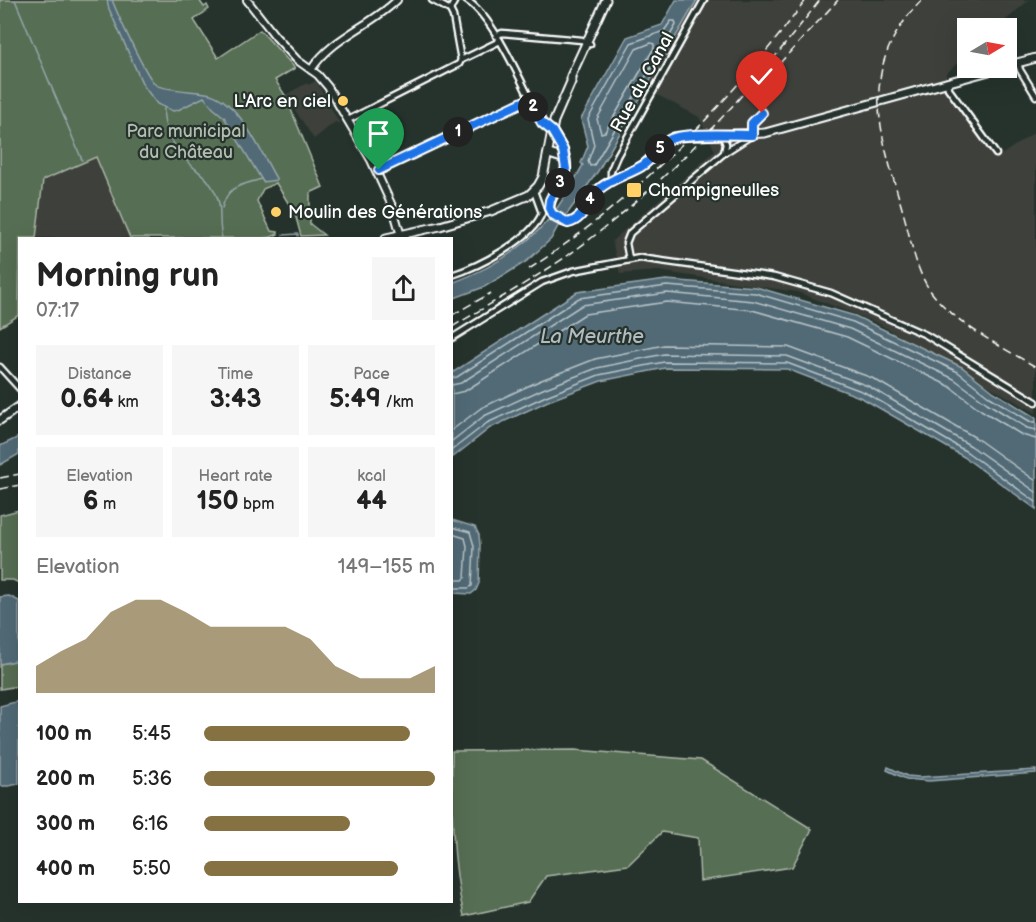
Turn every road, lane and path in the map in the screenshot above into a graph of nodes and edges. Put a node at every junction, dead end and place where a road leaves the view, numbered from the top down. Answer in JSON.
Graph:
{"nodes":[{"id":1,"x":247,"y":0,"type":"edge"},
{"id":2,"x":397,"y":0,"type":"edge"},
{"id":3,"x":432,"y":0,"type":"edge"},
{"id":4,"x":455,"y":0,"type":"edge"},
{"id":5,"x":466,"y":0,"type":"edge"},
{"id":6,"x":606,"y":0,"type":"edge"},
{"id":7,"x":611,"y":0,"type":"edge"},
{"id":8,"x":704,"y":0,"type":"edge"},
{"id":9,"x":450,"y":10,"type":"junction"},
{"id":10,"x":496,"y":36,"type":"junction"},
{"id":11,"x":500,"y":41,"type":"junction"},
{"id":12,"x":588,"y":43,"type":"junction"},
{"id":13,"x":1036,"y":58,"type":"edge"},
{"id":14,"x":461,"y":60,"type":"junction"},
{"id":15,"x":1018,"y":63,"type":"joint"},
{"id":16,"x":311,"y":70,"type":"junction"},
{"id":17,"x":962,"y":78,"type":"edge"},
{"id":18,"x":947,"y":82,"type":"junction"},
{"id":19,"x":1036,"y":96,"type":"edge"},
{"id":20,"x":529,"y":99,"type":"junction"},
{"id":21,"x":762,"y":113,"type":"dead end"},
{"id":22,"x":348,"y":120,"type":"junction"},
{"id":23,"x":552,"y":131,"type":"junction"},
{"id":24,"x":752,"y":135,"type":"junction"},
{"id":25,"x":726,"y":136,"type":"junction"},
{"id":26,"x":731,"y":149,"type":"junction"},
{"id":27,"x":724,"y":153,"type":"junction"},
{"id":28,"x":549,"y":154,"type":"junction"},
{"id":29,"x":996,"y":154,"type":"dead end"},
{"id":30,"x":565,"y":159,"type":"junction"},
{"id":31,"x":377,"y":171,"type":"junction"},
{"id":32,"x":612,"y":180,"type":"junction"},
{"id":33,"x":534,"y":191,"type":"junction"},
{"id":34,"x":401,"y":236,"type":"junction"},
{"id":35,"x":394,"y":237,"type":"edge"},
{"id":36,"x":629,"y":259,"type":"junction"},
{"id":37,"x":453,"y":275,"type":"edge"},
{"id":38,"x":453,"y":337,"type":"edge"},
{"id":39,"x":0,"y":367,"type":"edge"},
{"id":40,"x":18,"y":387,"type":"edge"},
{"id":41,"x":1036,"y":402,"type":"edge"},
{"id":42,"x":18,"y":407,"type":"edge"},
{"id":43,"x":0,"y":420,"type":"edge"}],
"edges":[{"from":1,"to":16,"type":"street"},
{"from":2,"to":16,"type":"street"},
{"from":3,"to":9,"type":"street"},
{"from":4,"to":9,"type":"street"},
{"from":5,"to":10,"type":"street"},
{"from":6,"to":12,"type":"main road"},
{"from":7,"to":12,"type":"main road"},
{"from":8,"to":32,"type":"street","name":"Rue du Canal"},
{"from":9,"to":14,"type":"street"},
{"from":10,"to":11,"type":"street"},
{"from":10,"to":12,"type":"street"},
{"from":11,"to":14,"type":"street"},
{"from":11,"to":20,"type":"street"},
{"from":12,"to":23,"type":"main road"},
{"from":13,"to":15,"type":"main road"},
{"from":14,"to":22,"type":"street"},
{"from":15,"to":19,"type":"street"},
{"from":16,"to":22,"type":"street"},
{"from":17,"to":18,"type":"main road"},
{"from":18,"to":24,"type":"main road"},
{"from":18,"to":29,"type":"street"},
{"from":20,"to":23,"type":"street"},
{"from":20,"to":31,"type":"street"},
{"from":21,"to":24,"type":"street"},
{"from":22,"to":31,"type":"street"},
{"from":23,"to":28,"type":"main road"},
{"from":23,"to":30,"type":"main road"},
{"from":24,"to":25,"type":"main road"},
{"from":24,"to":26,"type":"street"},
{"from":25,"to":26,"type":"street"},
{"from":25,"to":27,"type":"street"},
{"from":25,"to":32,"type":"main road"},
{"from":26,"to":27,"type":"street"},
{"from":27,"to":36,"type":"street"},
{"from":28,"to":30,"type":"main road"},
{"from":28,"to":33,"type":"main road"},
{"from":30,"to":32,"type":"main road"},
{"from":31,"to":34,"type":"street"},
{"from":33,"to":34,"type":"main road"},
{"from":33,"to":37,"type":"street"},
{"from":34,"to":35,"type":"main road"},
{"from":36,"to":38,"type":"street"},
{"from":36,"to":41,"type":"street"},
{"from":39,"to":40,"type":"street"},
{"from":42,"to":43,"type":"main road"}]}
